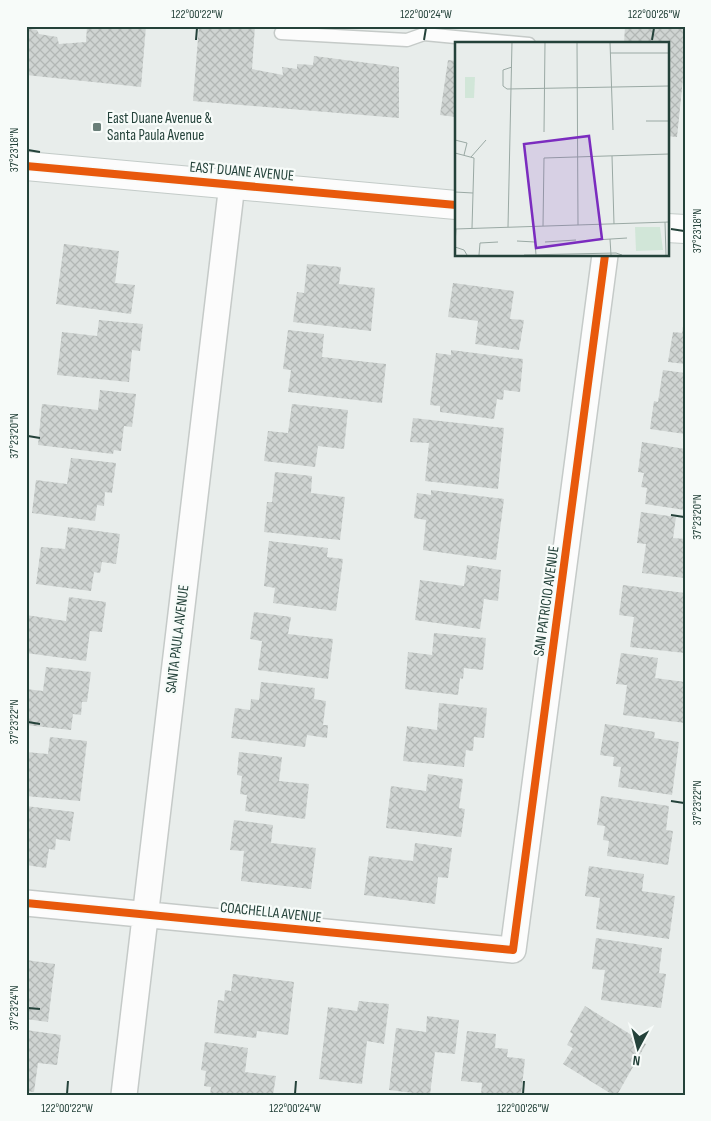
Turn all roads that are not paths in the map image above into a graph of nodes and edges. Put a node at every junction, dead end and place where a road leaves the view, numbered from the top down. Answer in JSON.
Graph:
{"nodes":[{"id":1,"x":424,"y":30,"type":"edge"},
{"id":2,"x":281,"y":33,"type":"dead end"},
{"id":3,"x":514,"y":42,"type":"edge"},
{"id":4,"x":26,"y":166,"type":"edge"},
{"id":5,"x":232,"y":184,"type":"junction"},
{"id":6,"x":455,"y":205,"type":"edge"},
{"id":7,"x":668,"y":228,"type":"edge"},
{"id":8,"x":685,"y":229,"type":"edge"},
{"id":9,"x":605,"y":256,"type":"edge"},
{"id":10,"x":26,"y":903,"type":"edge"},
{"id":11,"x":144,"y":914,"type":"junction"},
{"id":12,"x":513,"y":950,"type":"joint"},
{"id":13,"x":124,"y":1095,"type":"edge"}],
"edges":[{"from":1,"to":2,"type":"lane"},
{"from":1,"to":3,"type":"lane"},
{"from":4,"to":5,"type":"main road","name":"EAST DUANE AVENUE"},
{"from":5,"to":6,"type":"main road","name":"EAST DUANE AVENUE"},
{"from":5,"to":11,"type":"street","name":"SANTA PAULA AVENUE"},
{"from":7,"to":8,"type":"main road"},
{"from":9,"to":12,"type":"street","name":"SAN PATRICIO AVENUE"},
{"from":10,"to":11,"type":"street","name":"COACHELLA AVENUE"},
{"from":11,"to":12,"type":"street","name":"COACHELLA AVENUE"},
{"from":11,"to":13,"type":"street","name":"SANTA PAULA AVENUE"}]}
